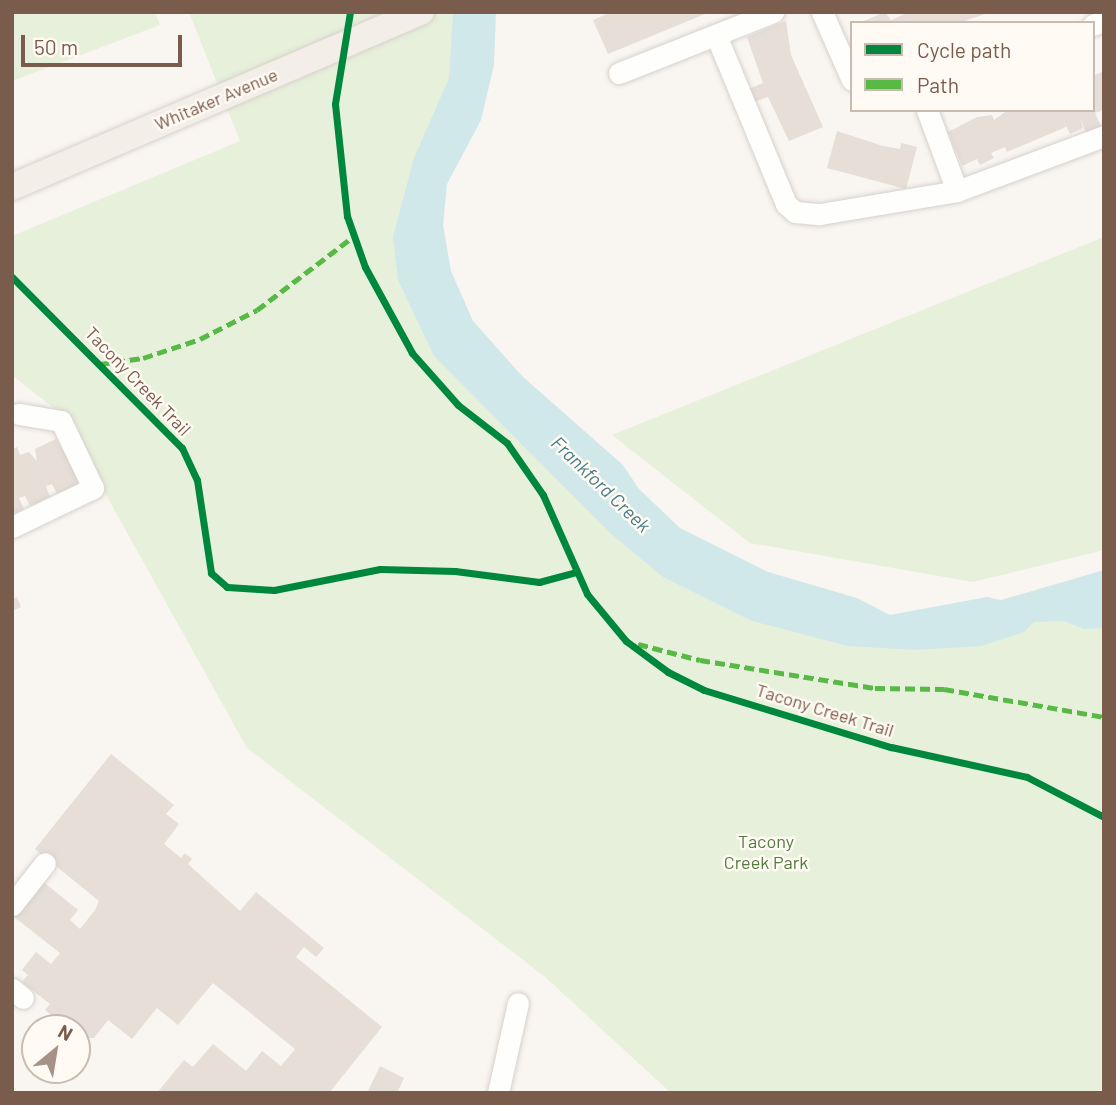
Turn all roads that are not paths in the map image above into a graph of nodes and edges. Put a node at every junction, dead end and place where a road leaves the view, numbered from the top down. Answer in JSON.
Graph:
{"nodes":[{"id":1,"x":421,"y":12,"type":"edge"},
{"id":2,"x":773,"y":12,"type":"edge"},
{"id":3,"x":822,"y":12,"type":"edge"},
{"id":4,"x":716,"y":35,"type":"junction"},
{"id":5,"x":620,"y":73,"type":"dead end"},
{"id":6,"x":850,"y":75,"type":"edge"},
{"id":7,"x":928,"y":112,"type":"edge"},
{"id":8,"x":1104,"y":136,"type":"edge"},
{"id":9,"x":12,"y":187,"type":"edge"},
{"id":10,"x":957,"y":191,"type":"junction"},
{"id":11,"x":15,"y":415,"type":"edge"},
{"id":12,"x":12,"y":527,"type":"edge"},
{"id":13,"x":45,"y":863,"type":"dead end"},
{"id":14,"x":12,"y":905,"type":"edge"},
{"id":15,"x":517,"y":1003,"type":"dead end"},
{"id":16,"x":498,"y":1093,"type":"edge"}],
"edges":[{"from":1,"to":9,"type":"main road","name":"Whitaker Avenue"},
{"from":2,"to":4,"type":"street"},
{"from":3,"to":6,"type":"street"},
{"from":4,"to":5,"type":"street"},
{"from":4,"to":10,"type":"street"},
{"from":7,"to":10,"type":"street"},
{"from":8,"to":10,"type":"street"},
{"from":11,"to":12,"type":"street"},
{"from":13,"to":14,"type":"street"},
{"from":15,"to":16,"type":"street"}]}
